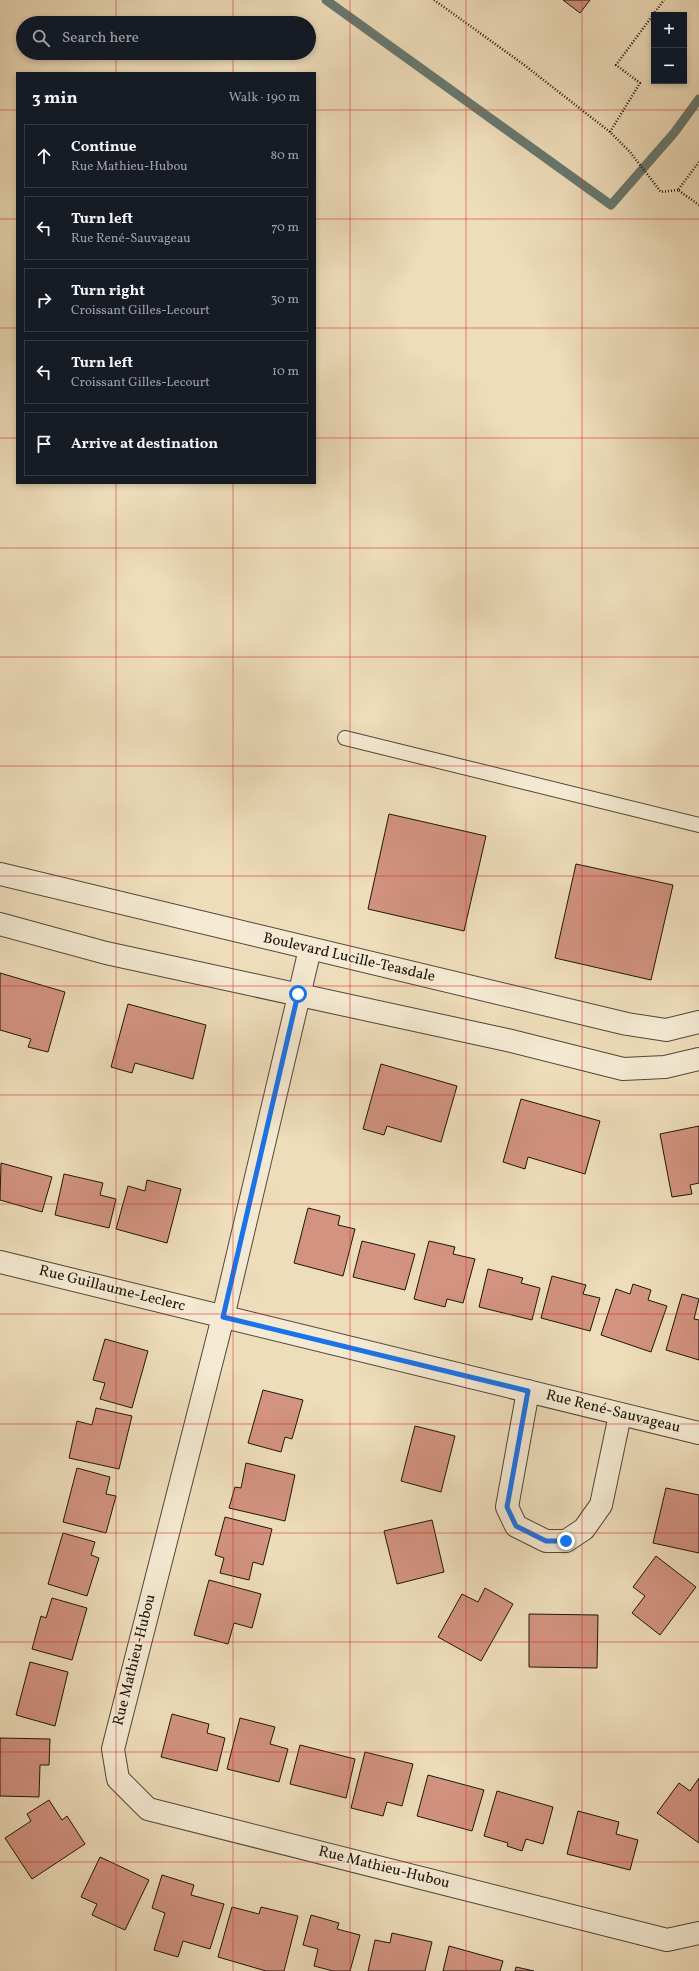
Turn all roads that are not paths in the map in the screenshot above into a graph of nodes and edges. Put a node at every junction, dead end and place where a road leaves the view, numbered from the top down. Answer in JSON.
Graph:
{"nodes":[{"id":1,"x":345,"y":738,"type":"dead end"},
{"id":2,"x":699,"y":825,"type":"edge"},
{"id":3,"x":0,"y":874,"type":"edge"},
{"id":4,"x":0,"y":924,"type":"edge"},
{"id":5,"x":310,"y":949,"type":"junction"},
{"id":6,"x":298,"y":994,"type":"junction"},
{"id":7,"x":699,"y":1022,"type":"edge"},
{"id":8,"x":699,"y":1059,"type":"edge"},
{"id":9,"x":0,"y":1262,"type":"edge"},
{"id":10,"x":223,"y":1317,"type":"junction"},
{"id":11,"x":528,"y":1391,"type":"junction"},
{"id":12,"x":620,"y":1415,"type":"junction"},
{"id":13,"x":699,"y":1433,"type":"edge"},
{"id":14,"x":699,"y":1933,"type":"edge"}],
"edges":[{"from":1,"to":2,"type":"lane"},
{"from":3,"to":5,"type":"street","name":"Boulevard Lucille-Teasdale"},
{"from":4,"to":6,"type":"street"},
{"from":5,"to":6,"type":"street","name":"Rue Mathieu-Hubou"},
{"from":5,"to":7,"type":"street","name":"Boulevard Lucille-Teasdale"},
{"from":6,"to":8,"type":"street"},
{"from":6,"to":10,"type":"street","name":"Rue Mathieu-Hubou"},
{"from":9,"to":10,"type":"street","name":"Rue Guillaume-Leclerc"},
{"from":10,"to":11,"type":"street","name":"Rue René-Sauvageau"},
{"from":10,"to":14,"type":"street","name":"Rue Mathieu-Hubou"},
{"from":11,"to":12,"type":"street","name":"Rue René-Sauvageau"},
{"from":11,"to":12,"type":"street"},
{"from":12,"to":13,"type":"street","name":"Rue René-Sauvageau"}]}
